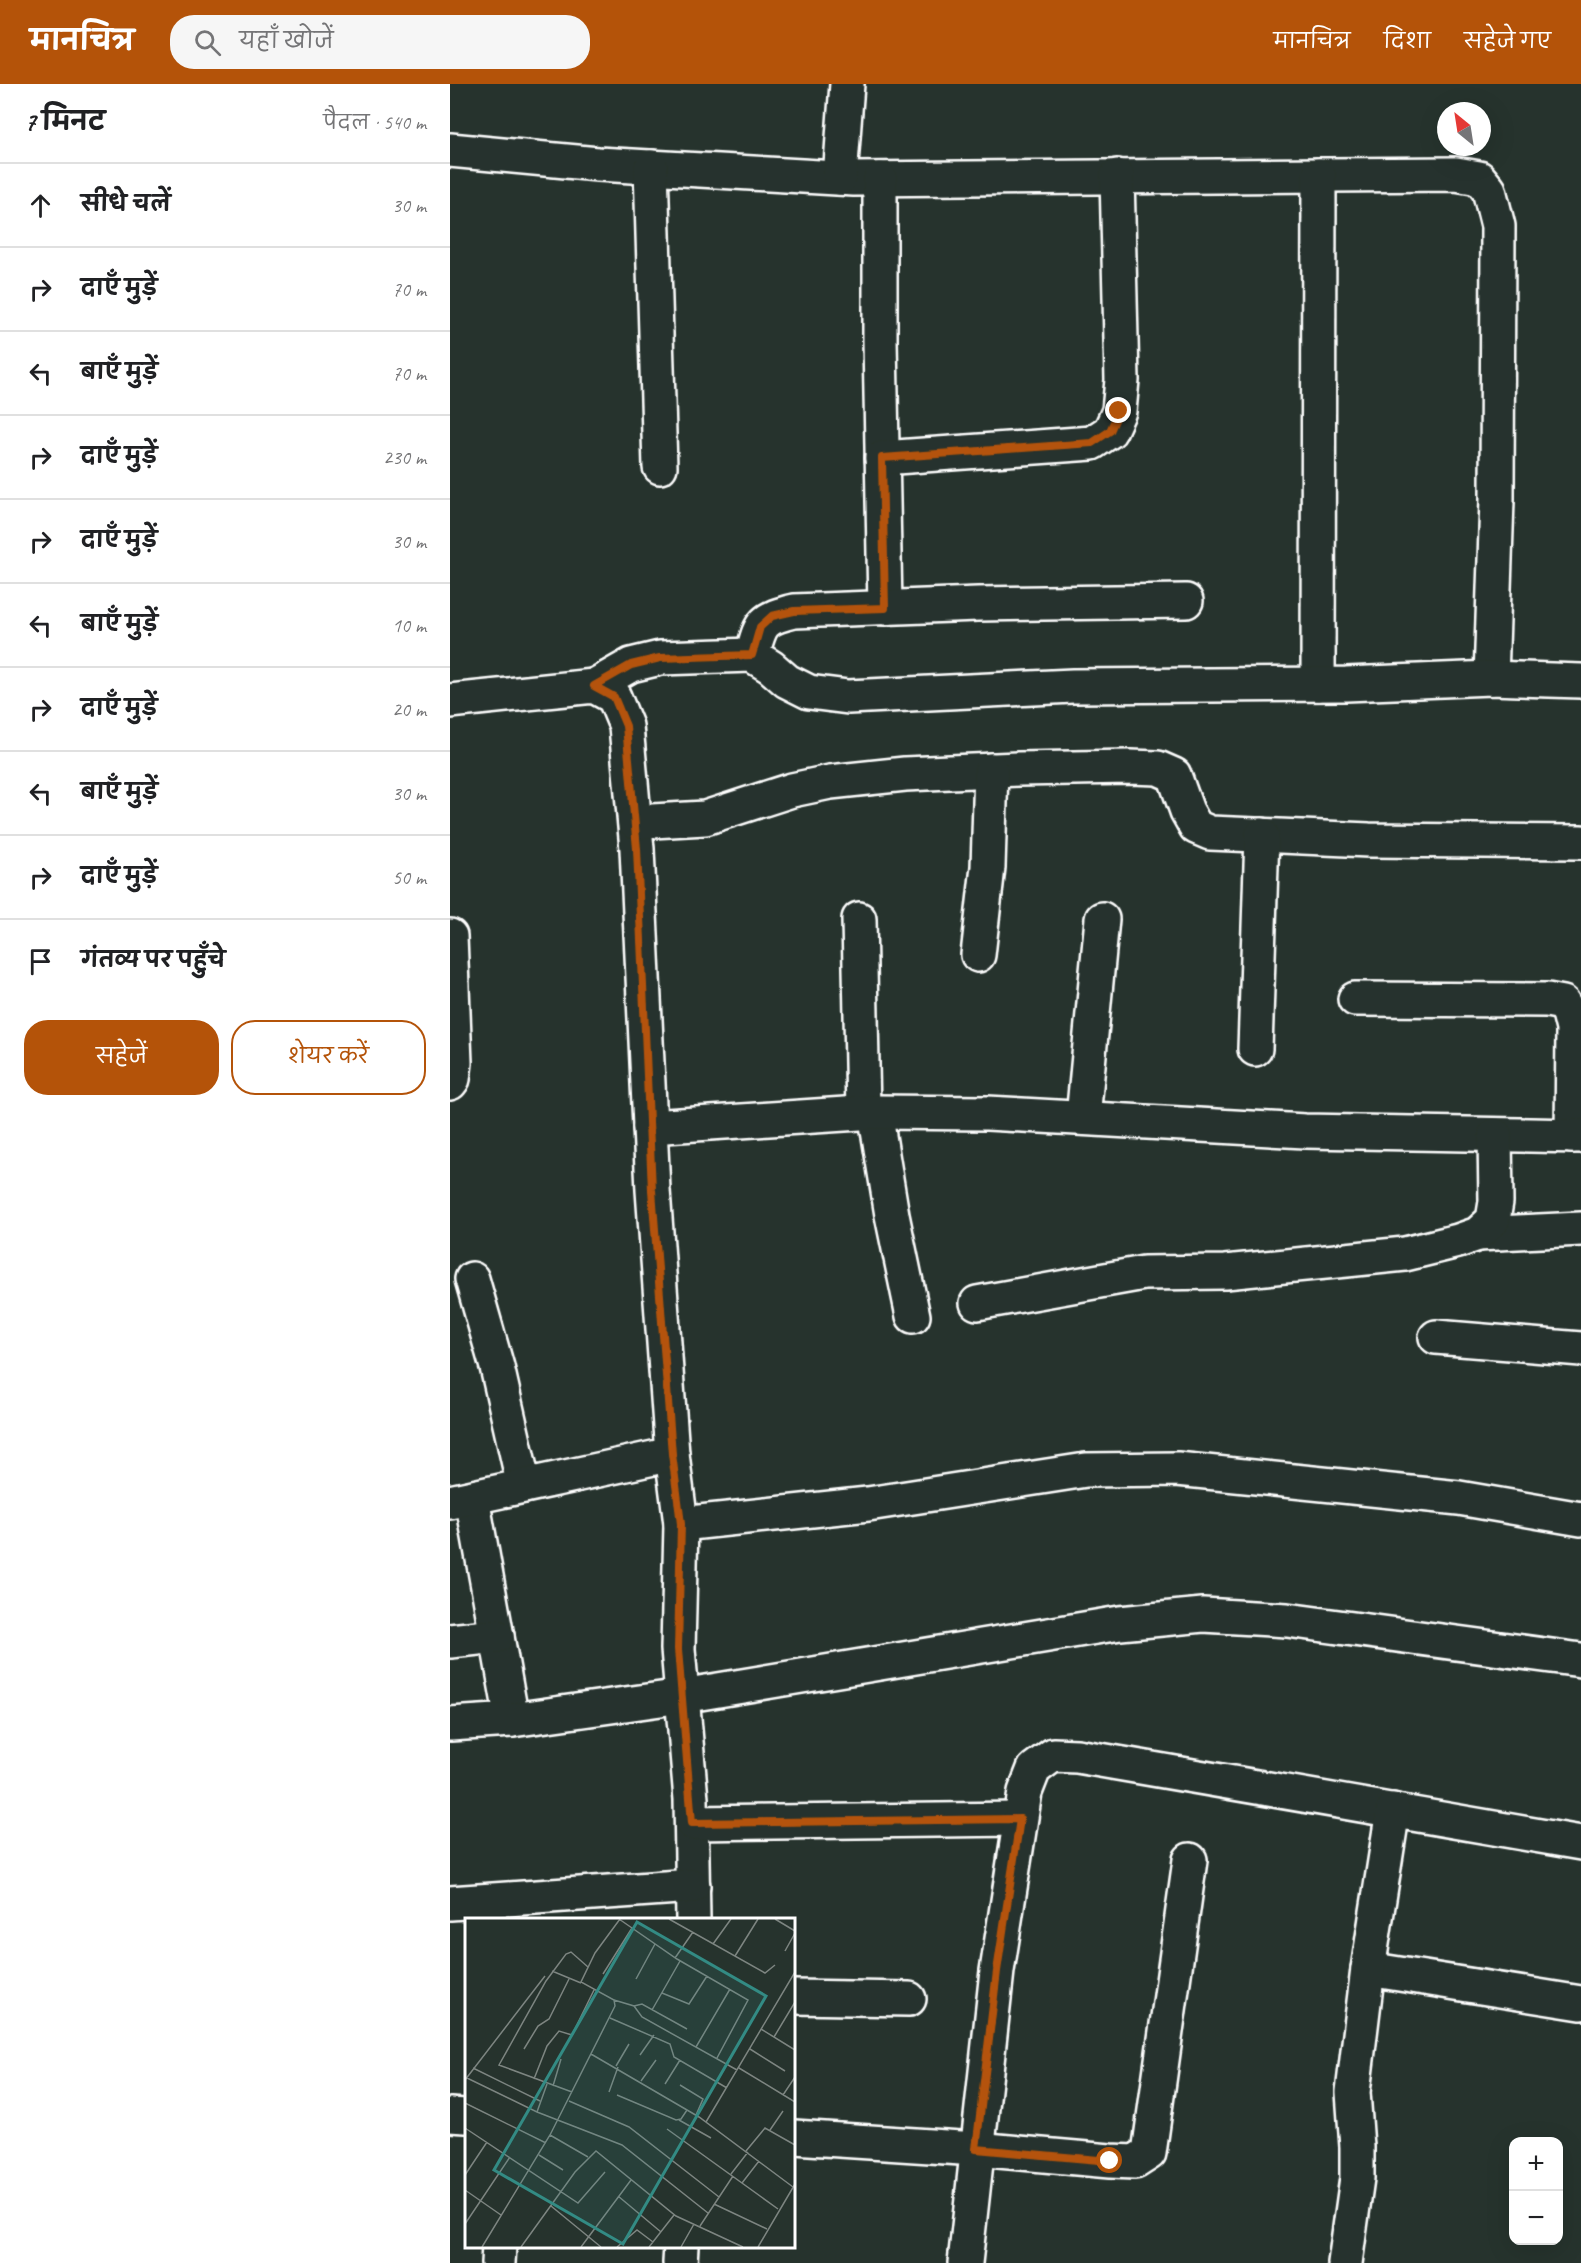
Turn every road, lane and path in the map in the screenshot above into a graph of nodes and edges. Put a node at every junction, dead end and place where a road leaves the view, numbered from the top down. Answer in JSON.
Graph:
{"nodes":[{"id":1,"x":847,"y":84,"type":"edge"},
{"id":2,"x":450,"y":150,"type":"edge"},
{"id":3,"x":651,"y":167,"type":"junction"},
{"id":4,"x":1319,"y":175,"type":"junction"},
{"id":5,"x":1117,"y":176,"type":"junction"},
{"id":6,"x":840,"y":178,"type":"junction"},
{"id":7,"x":880,"y":179,"type":"junction"},
{"id":8,"x":882,"y":458,"type":"junction"},
{"id":9,"x":660,"y":467,"type":"dead end"},
{"id":10,"x":1186,"y":601,"type":"dead end"},
{"id":11,"x":885,"y":608,"type":"junction"},
{"id":12,"x":752,"y":655,"type":"junction"},
{"id":13,"x":1491,"y":678,"type":"junction"},
{"id":14,"x":1581,"y":681,"type":"edge"},
{"id":15,"x":1318,"y":684,"type":"junction"},
{"id":16,"x":594,"y":686,"type":"junction"},
{"id":17,"x":450,"y":701,"type":"edge"},
{"id":18,"x":991,"y":770,"type":"junction"},
{"id":19,"x":635,"y":822,"type":"junction"},
{"id":20,"x":1262,"y":835,"type":"junction"},
{"id":21,"x":1581,"y":842,"type":"edge"},
{"id":22,"x":860,"y":919,"type":"dead end"},
{"id":23,"x":1102,"y":919,"type":"dead end"},
{"id":24,"x":450,"y":936,"type":"edge"},
{"id":25,"x":978,"y":955,"type":"dead end"},
{"id":26,"x":1355,"y":999,"type":"dead end"},
{"id":27,"x":1255,"y":1049,"type":"dead end"},
{"id":28,"x":450,"y":1083,"type":"edge"},
{"id":29,"x":869,"y":1112,"type":"junction"},
{"id":30,"x":1083,"y":1118,"type":"junction"},
{"id":31,"x":650,"y":1128,"type":"junction"},
{"id":32,"x":1495,"y":1135,"type":"junction"},
{"id":33,"x":1577,"y":1136,"type":"edge"},
{"id":34,"x":1581,"y":1229,"type":"edge"},
{"id":35,"x":1478,"y":1234,"type":"junction"},
{"id":36,"x":472,"y":1279,"type":"dead end"},
{"id":37,"x":977,"y":1303,"type":"dead end"},
{"id":38,"x":912,"y":1316,"type":"dead end"},
{"id":39,"x":1436,"y":1337,"type":"dead end"},
{"id":40,"x":1581,"y":1349,"type":"edge"},
{"id":41,"x":672,"y":1454,"type":"junction"},
{"id":42,"x":524,"y":1486,"type":"junction"},
{"id":43,"x":461,"y":1500,"type":"edge"},
{"id":44,"x":1581,"y":1519,"type":"edge"},
{"id":45,"x":681,"y":1524,"type":"junction"},
{"id":46,"x":497,"y":1636,"type":"junction"},
{"id":47,"x":450,"y":1641,"type":"edge"},
{"id":48,"x":1581,"y":1660,"type":"edge"},
{"id":49,"x":682,"y":1696,"type":"junction"},
{"id":50,"x":512,"y":1720,"type":"junction"},
{"id":51,"x":450,"y":1724,"type":"edge"},
{"id":52,"x":1393,"y":1810,"type":"junction"},
{"id":53,"x":1020,"y":1819,"type":"junction"},
{"id":54,"x":692,"y":1823,"type":"junction"},
{"id":55,"x":1581,"y":1843,"type":"edge"},
{"id":56,"x":1190,"y":1860,"type":"dead end"},
{"id":57,"x":693,"y":1886,"type":"junction"},
{"id":58,"x":450,"y":1903,"type":"edge"},
{"id":59,"x":693,"y":1918,"type":"edge"},
{"id":60,"x":1368,"y":1969,"type":"junction"},
{"id":61,"x":795,"y":1997,"type":"edge"},
{"id":62,"x":909,"y":2000,"type":"dead end"},
{"id":63,"x":1581,"y":2003,"type":"edge"},
{"id":64,"x":450,"y":2115,"type":"edge"},
{"id":65,"x":465,"y":2116,"type":"edge"},
{"id":66,"x":795,"y":2137,"type":"edge"},
{"id":67,"x":976,"y":2149,"type":"junction"},
{"id":68,"x":499,"y":2248,"type":"edge"},
{"id":69,"x":681,"y":2248,"type":"edge"},
{"id":70,"x":498,"y":2263,"type":"edge"},
{"id":71,"x":680,"y":2263,"type":"edge"},
{"id":72,"x":965,"y":2263,"type":"edge"},
{"id":73,"x":1345,"y":2263,"type":"edge"}],
"edges":[{"from":1,"to":6,"type":"street"},
{"from":2,"to":3,"type":"street"},
{"from":3,"to":6,"type":"street"},
{"from":3,"to":9,"type":"street"},
{"from":4,"to":5,"type":"street"},
{"from":4,"to":13,"type":"street"},
{"from":4,"to":15,"type":"street"},
{"from":5,"to":7,"type":"street"},
{"from":5,"to":8,"type":"street"},
{"from":6,"to":7,"type":"street"},
{"from":7,"to":8,"type":"street"},
{"from":8,"to":11,"type":"street"},
{"from":10,"to":11,"type":"street"},
{"from":11,"to":12,"type":"street"},
{"from":12,"to":15,"type":"street"},
{"from":12,"to":16,"type":"street"},
{"from":13,"to":14,"type":"street"},
{"from":13,"to":15,"type":"street"},
{"from":16,"to":17,"type":"street"},
{"from":16,"to":19,"type":"street"},
{"from":18,"to":19,"type":"street"},
{"from":18,"to":20,"type":"street"},
{"from":18,"to":25,"type":"street"},
{"from":19,"to":31,"type":"street"},
{"from":20,"to":21,"type":"street"},
{"from":20,"to":27,"type":"street"},
{"from":22,"to":29,"type":"street"},
{"from":23,"to":30,"type":"street"},
{"from":24,"to":28,"type":"street"},
{"from":26,"to":33,"type":"street"},
{"from":29,"to":30,"type":"street"},
{"from":29,"to":31,"type":"street"},
{"from":29,"to":38,"type":"street"},
{"from":30,"to":32,"type":"street"},
{"from":31,"to":41,"type":"street"},
{"from":32,"to":33,"type":"street"},
{"from":32,"to":35,"type":"street"},
{"from":34,"to":35,"type":"street"},
{"from":35,"to":37,"type":"street"},
{"from":36,"to":42,"type":"street"},
{"from":39,"to":40,"type":"street"},
{"from":41,"to":42,"type":"street"},
{"from":41,"to":45,"type":"street"},
{"from":42,"to":43,"type":"street"},
{"from":43,"to":46,"type":"street"},
{"from":44,"to":45,"type":"street"},
{"from":45,"to":49,"type":"street"},
{"from":46,"to":47,"type":"street"},
{"from":46,"to":50,"type":"street"},
{"from":48,"to":49,"type":"street"},
{"from":49,"to":50,"type":"street"},
{"from":49,"to":54,"type":"street"},
{"from":50,"to":51,"type":"street"},
{"from":52,"to":53,"type":"street"},
{"from":52,"to":55,"type":"street"},
{"from":52,"to":60,"type":"street"},
{"from":53,"to":54,"type":"street"},
{"from":53,"to":67,"type":"street"},
{"from":54,"to":57,"type":"street"},
{"from":56,"to":67,"type":"street"},
{"from":57,"to":58,"type":"street"},
{"from":57,"to":59,"type":"street"},
{"from":60,"to":63,"type":"street"},
{"from":60,"to":73,"type":"street"},
{"from":61,"to":62,"type":"street"},
{"from":64,"to":65,"type":"street"},
{"from":66,"to":67,"type":"street"},
{"from":67,"to":72,"type":"street"},
{"from":68,"to":70,"type":"street"},
{"from":69,"to":71,"type":"street"}]}
